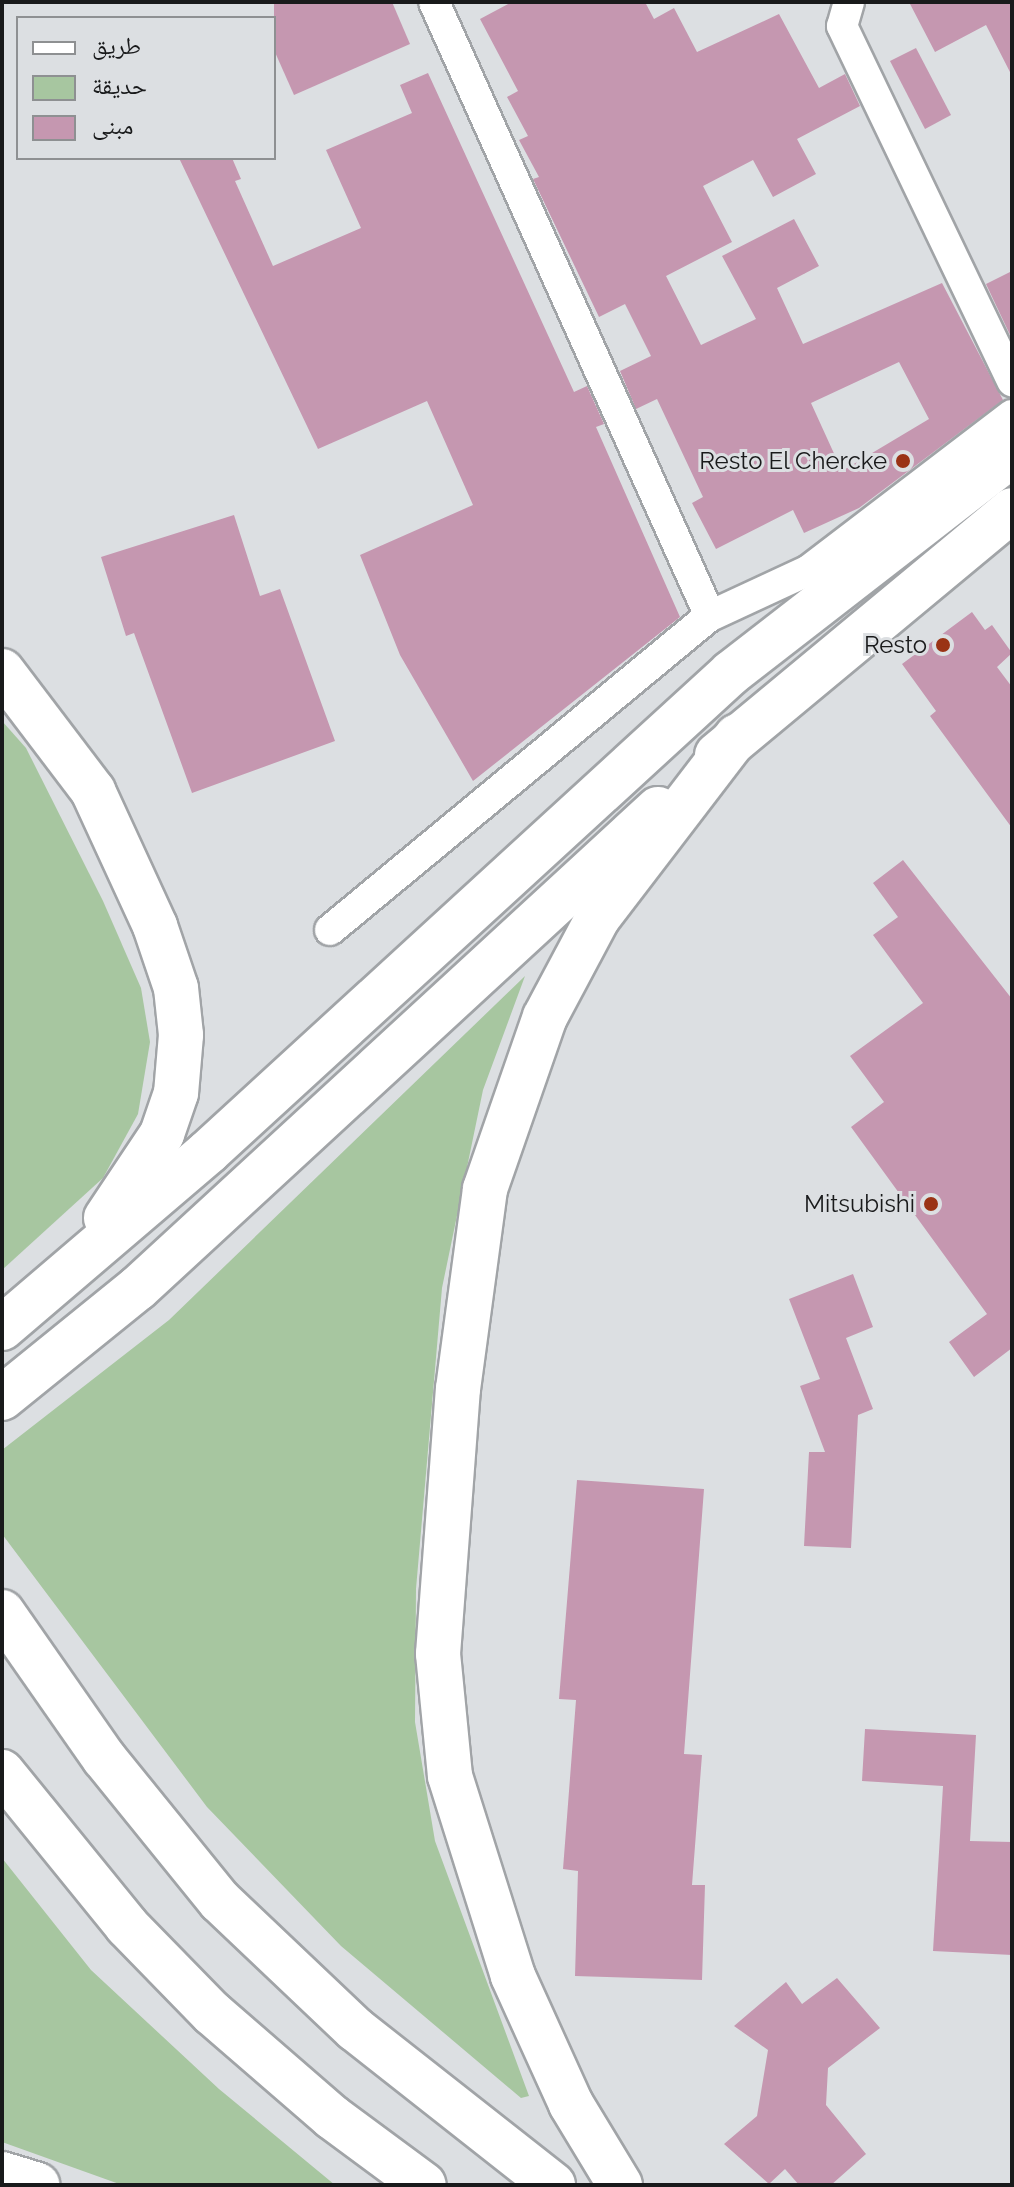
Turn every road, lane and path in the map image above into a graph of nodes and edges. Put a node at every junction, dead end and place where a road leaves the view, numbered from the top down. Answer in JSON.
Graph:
{"nodes":[{"id":1,"x":434,"y":2,"type":"edge"},
{"id":2,"x":849,"y":2,"type":"edge"},
{"id":3,"x":1012,"y":381,"type":"edge"},
{"id":4,"x":1012,"y":415,"type":"edge"},
{"id":5,"x":1012,"y":455,"type":"edge"},
{"id":6,"x":1012,"y":510,"type":"edge"},
{"id":7,"x":710,"y":616,"type":"junction"},
{"id":8,"x":2,"y":671,"type":"edge"},
{"id":9,"x":737,"y":736,"type":"junction"},
{"id":10,"x":330,"y":930,"type":"dead end"},
{"id":11,"x":46,"y":1297,"type":"junction"},
{"id":12,"x":2,"y":1328,"type":"edge"},
{"id":13,"x":17,"y":1387,"type":"edge"},
{"id":14,"x":2,"y":1612,"type":"edge"},
{"id":15,"x":2,"y":1772,"type":"edge"},
{"id":16,"x":2,"y":2174,"type":"edge"},
{"id":17,"x":37,"y":2185,"type":"edge"},
{"id":18,"x":424,"y":2185,"type":"edge"},
{"id":19,"x":553,"y":2185,"type":"edge"},
{"id":20,"x":620,"y":2185,"type":"edge"}],
"edges":[{"from":1,"to":7,"type":"street"},
{"from":2,"to":3,"type":"street"},
{"from":4,"to":7,"type":"street"},
{"from":5,"to":11,"type":"highway"},
{"from":6,"to":9,"type":"highway"},
{"from":7,"to":10,"type":"street"},
{"from":8,"to":11,"type":"highway"},
{"from":9,"to":13,"type":"highway"},
{"from":9,"to":20,"type":"highway"},
{"from":11,"to":12,"type":"highway"},
{"from":14,"to":19,"type":"highway"},
{"from":15,"to":18,"type":"highway"},
{"from":16,"to":17,"type":"highway"}]}
